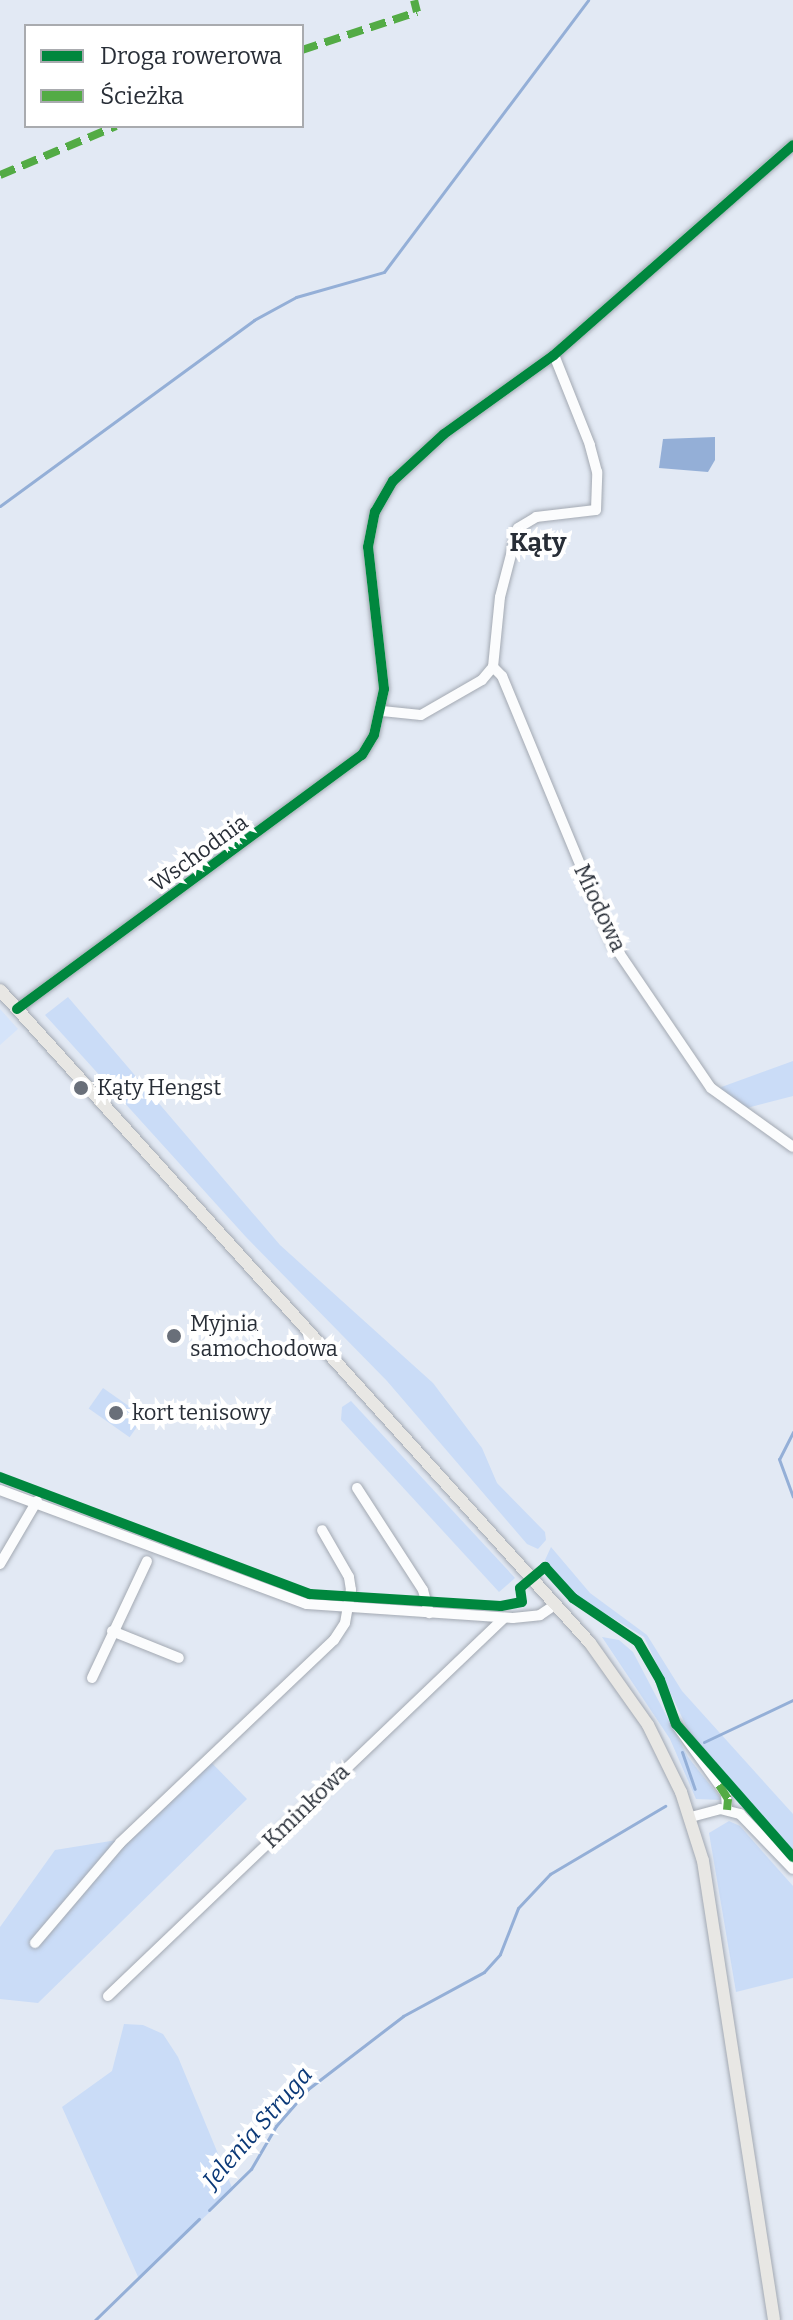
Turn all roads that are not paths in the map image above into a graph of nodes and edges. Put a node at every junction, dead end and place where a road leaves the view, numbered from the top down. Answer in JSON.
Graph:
{"nodes":[{"id":1,"x":793,"y":145,"type":"edge"},
{"id":2,"x":554,"y":355,"type":"junction"},
{"id":3,"x":493,"y":667,"type":"junction"},
{"id":4,"x":382,"y":711,"type":"junction"},
{"id":5,"x":0,"y":990,"type":"edge"},
{"id":6,"x":17,"y":1009,"type":"junction"},
{"id":7,"x":793,"y":1147,"type":"edge"},
{"id":8,"x":357,"y":1488,"type":"dead end"},
{"id":9,"x":0,"y":1490,"type":"edge"},
{"id":10,"x":37,"y":1501,"type":"junction"},
{"id":11,"x":322,"y":1530,"type":"dead end"},
{"id":12,"x":147,"y":1561,"type":"dead end"},
{"id":13,"x":0,"y":1564,"type":"edge"},
{"id":14,"x":555,"y":1605,"type":"junction"},
{"id":15,"x":350,"y":1608,"type":"junction"},
{"id":16,"x":429,"y":1613,"type":"junction"},
{"id":17,"x":504,"y":1618,"type":"junction"},
{"id":18,"x":112,"y":1631,"type":"junction"},
{"id":19,"x":179,"y":1658,"type":"dead end"},
{"id":20,"x":92,"y":1678,"type":"dead end"},
{"id":21,"x":676,"y":1724,"type":"dead end"},
{"id":22,"x":727,"y":1810,"type":"junction"},
{"id":23,"x":691,"y":1817,"type":"junction"},
{"id":24,"x":793,"y":1869,"type":"edge"},
{"id":25,"x":35,"y":1943,"type":"dead end"},
{"id":26,"x":108,"y":1996,"type":"dead end"},
{"id":27,"x":774,"y":2320,"type":"edge"}],
"edges":[{"from":1,"to":2,"type":"street"},
{"from":2,"to":3,"type":"street"},
{"from":2,"to":4,"type":"street"},
{"from":3,"to":4,"type":"street"},
{"from":3,"to":7,"type":"street","name":"Miodowa"},
{"from":4,"to":6,"type":"street","name":"Wschodnia"},
{"from":5,"to":6,"type":"main road"},
{"from":6,"to":14,"type":"main road"},
{"from":8,"to":16,"type":"street"},
{"from":9,"to":10,"type":"street"},
{"from":10,"to":13,"type":"street"},
{"from":10,"to":15,"type":"street"},
{"from":11,"to":15,"type":"street"},
{"from":12,"to":18,"type":"street"},
{"from":14,"to":17,"type":"street"},
{"from":14,"to":23,"type":"main road"},
{"from":15,"to":16,"type":"street"},
{"from":15,"to":25,"type":"street"},
{"from":16,"to":17,"type":"street"},
{"from":17,"to":26,"type":"street","name":"Kminkowa"},
{"from":18,"to":19,"type":"street"},
{"from":18,"to":20,"type":"street"},
{"from":21,"to":22,"type":"street"},
{"from":22,"to":23,"type":"street"},
{"from":22,"to":24,"type":"street"},
{"from":23,"to":27,"type":"main road"}]}
